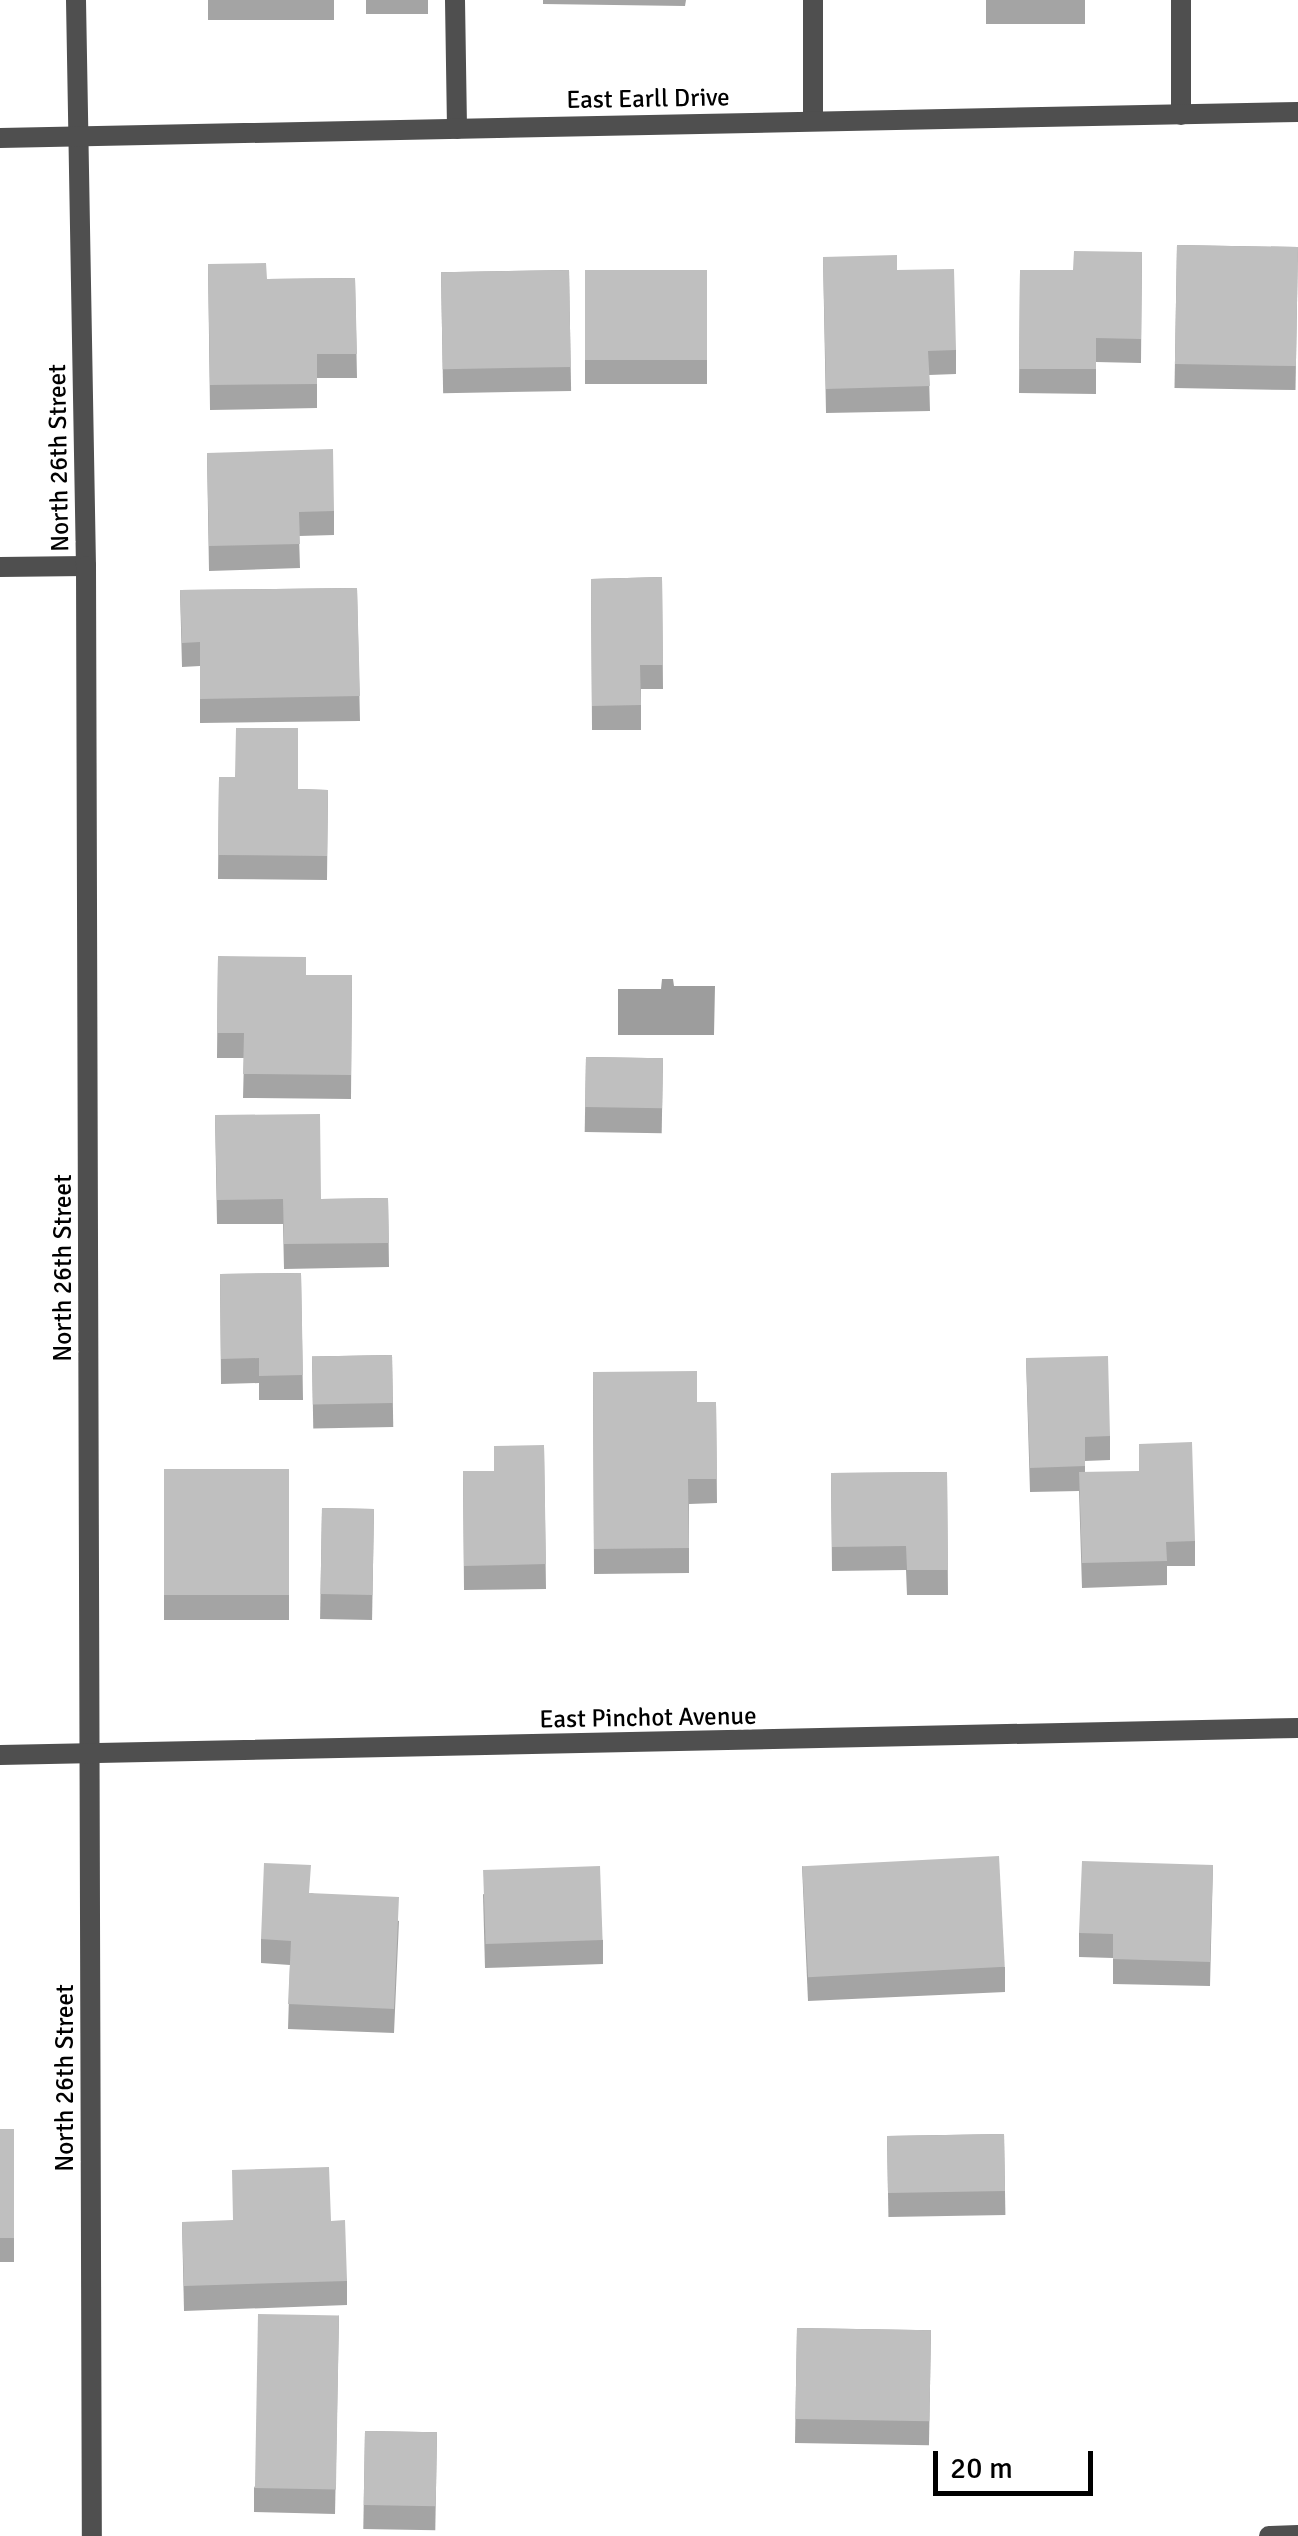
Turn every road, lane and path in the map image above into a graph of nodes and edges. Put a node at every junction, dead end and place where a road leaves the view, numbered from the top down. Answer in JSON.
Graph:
{"nodes":[{"id":1,"x":76,"y":0,"type":"edge"},
{"id":2,"x":455,"y":0,"type":"edge"},
{"id":3,"x":813,"y":0,"type":"edge"},
{"id":4,"x":1180,"y":0,"type":"edge"},
{"id":5,"x":1298,"y":112,"type":"edge"},
{"id":6,"x":1181,"y":114,"type":"junction"},
{"id":7,"x":813,"y":121,"type":"junction"},
{"id":8,"x":457,"y":129,"type":"junction"},
{"id":9,"x":80,"y":137,"type":"junction"},
{"id":10,"x":0,"y":138,"type":"edge"},
{"id":11,"x":86,"y":566,"type":"junction"},
{"id":12,"x":0,"y":567,"type":"edge"},
{"id":13,"x":1298,"y":1728,"type":"edge"},
{"id":14,"x":0,"y":1755,"type":"edge"},
{"id":15,"x":89,"y":1756,"type":"junction"},
{"id":16,"x":92,"y":2536,"type":"edge"},
{"id":17,"x":1269,"y":2536,"type":"edge"},
{"id":18,"x":1298,"y":2536,"type":"edge"}],
"edges":[{"from":1,"to":9,"type":"street","name":"North 26th Street"},
{"from":2,"to":8,"type":"street"},
{"from":3,"to":7,"type":"street"},
{"from":4,"to":6,"type":"street"},
{"from":5,"to":6,"type":"street","name":"East Earll Drive"},
{"from":6,"to":7,"type":"street","name":"East Earll Drive"},
{"from":7,"to":8,"type":"street","name":"East Earll Drive"},
{"from":8,"to":9,"type":"street","name":"East Earll Drive"},
{"from":9,"to":10,"type":"street","name":"East Earll Drive"},
{"from":9,"to":11,"type":"street","name":"North 26th Street"},
{"from":11,"to":12,"type":"street"},
{"from":11,"to":15,"type":"street","name":"North 26th Street"},
{"from":13,"to":15,"type":"street","name":"East Pinchot Avenue"},
{"from":14,"to":15,"type":"street","name":"East Pinchot Avenue"},
{"from":15,"to":16,"type":"street","name":"North 26th Street"},
{"from":17,"to":18,"type":"street"}]}
